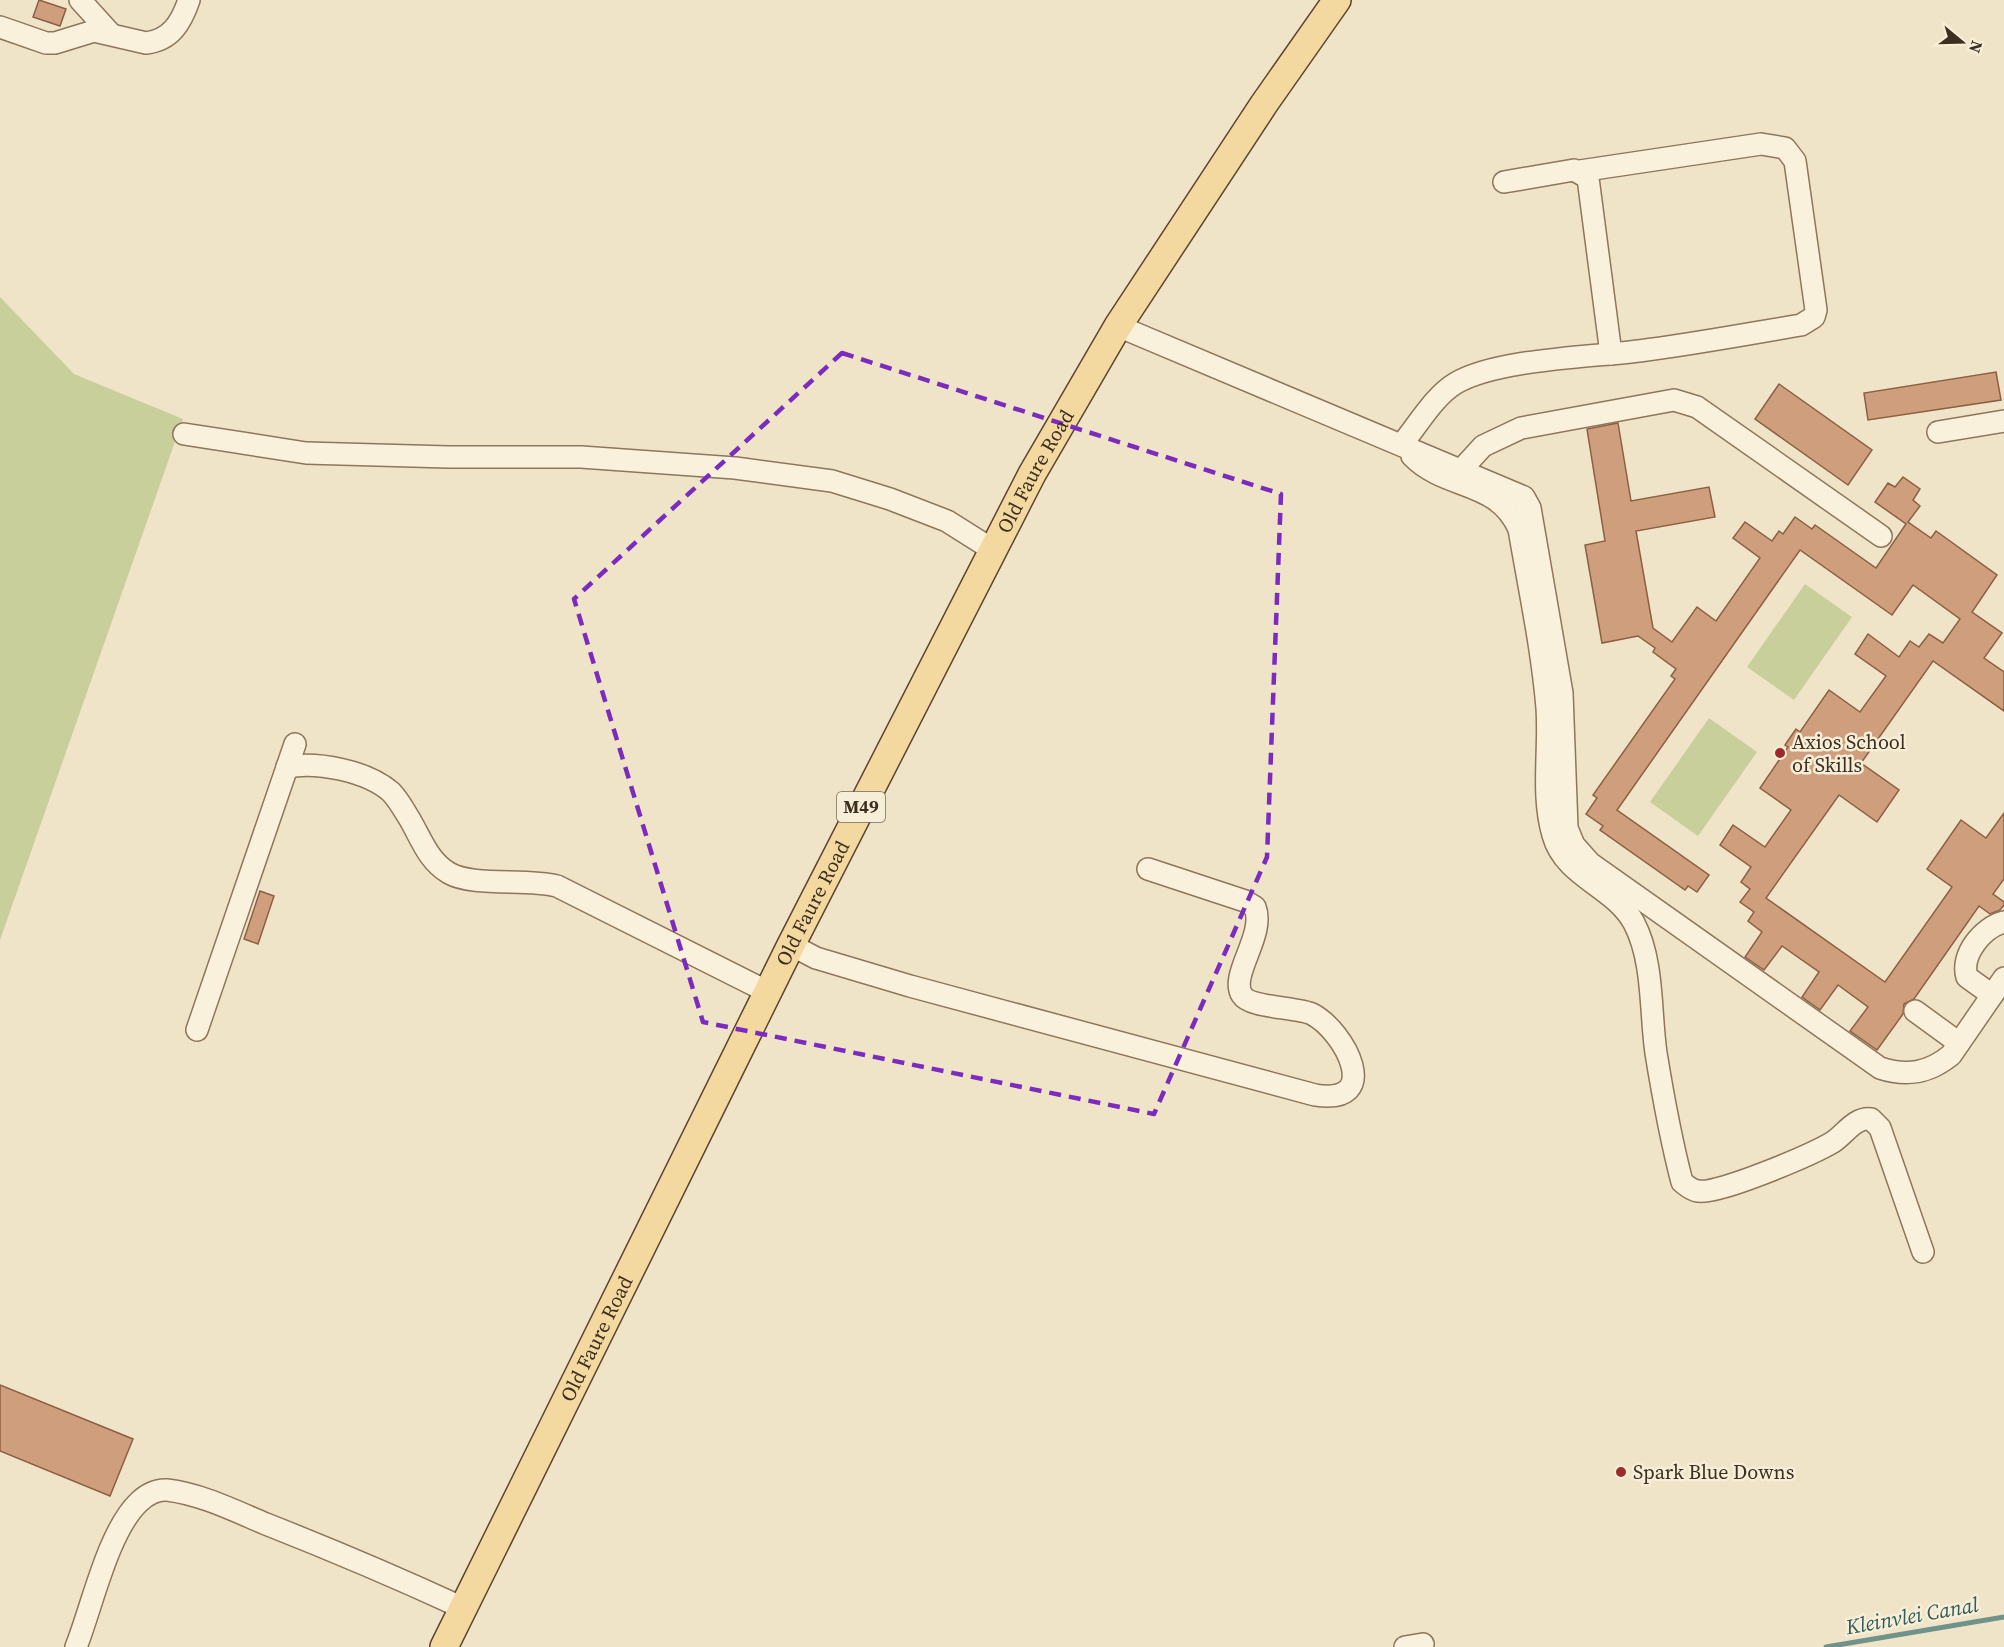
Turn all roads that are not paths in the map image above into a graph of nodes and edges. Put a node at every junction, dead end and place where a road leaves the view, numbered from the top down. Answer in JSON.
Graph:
{"nodes":[{"id":1,"x":80,"y":0,"type":"edge"},
{"id":2,"x":189,"y":0,"type":"edge"},
{"id":3,"x":1337,"y":0,"type":"edge"},
{"id":4,"x":0,"y":27,"type":"edge"},
{"id":5,"x":110,"y":33,"type":"junction"},
{"id":6,"x":1580,"y":171,"type":"junction"},
{"id":7,"x":1504,"y":183,"type":"dead end"},
{"id":8,"x":1118,"y":326,"type":"junction"},
{"id":9,"x":1611,"y":354,"type":"junction"},
{"id":10,"x":2004,"y":421,"type":"edge"},
{"id":11,"x":1938,"y":432,"type":"dead end"},
{"id":12,"x":184,"y":434,"type":"dead end"},
{"id":13,"x":1402,"y":444,"type":"junction"},
{"id":14,"x":1462,"y":469,"type":"junction"},
{"id":15,"x":1881,"y":536,"type":"dead end"},
{"id":16,"x":993,"y":550,"type":"junction"},
{"id":17,"x":295,"y":744,"type":"dead end"},
{"id":18,"x":287,"y":766,"type":"junction"},
{"id":19,"x":1148,"y":869,"type":"dead end"},
{"id":20,"x":2004,"y":922,"type":"edge"},
{"id":21,"x":791,"y":945,"type":"junction"},
{"id":22,"x":2004,"y":978,"type":"edge"},
{"id":23,"x":768,"y":992,"type":"junction"},
{"id":24,"x":1992,"y":995,"type":"junction"},
{"id":25,"x":1915,"y":1011,"type":"dead end"},
{"id":26,"x":197,"y":1030,"type":"dead end"},
{"id":27,"x":1959,"y":1043,"type":"junction"},
{"id":28,"x":1923,"y":1252,"type":"dead end"},
{"id":29,"x":463,"y":1608,"type":"junction"},
{"id":30,"x":76,"y":1647,"type":"edge"},
{"id":31,"x":444,"y":1647,"type":"edge"}],
"edges":[{"from":1,"to":5,"type":"street"},
{"from":2,"to":5,"type":"street"},
{"from":3,"to":8,"type":"main road","name":"Old Faure Road","number":"M49"},
{"from":4,"to":5,"type":"street"},
{"from":6,"to":7,"type":"street"},
{"from":6,"to":9,"type":"street"},
{"from":6,"to":9,"type":"street"},
{"from":8,"to":13,"type":"street"},
{"from":8,"to":16,"type":"main road","name":"Old Faure Road","number":"M49"},
{"from":9,"to":13,"type":"street"},
{"from":10,"to":11,"type":"street"},
{"from":12,"to":16,"type":"street"},
{"from":13,"to":14,"type":"street"},
{"from":13,"to":28,"type":"street"},
{"from":14,"to":15,"type":"street"},
{"from":14,"to":27,"type":"street"},
{"from":16,"to":21,"type":"main road","name":"Old Faure Road","number":"M49"},
{"from":17,"to":18,"type":"street"},
{"from":18,"to":23,"type":"street"},
{"from":18,"to":26,"type":"street"},
{"from":19,"to":21,"type":"street"},
{"from":20,"to":24,"type":"street"},
{"from":21,"to":23,"type":"main road","name":"Old Faure Road","number":"M49"},
{"from":22,"to":24,"type":"street"},
{"from":23,"to":29,"type":"main road","name":"Old Faure Road","number":"M49"},
{"from":24,"to":27,"type":"street"},
{"from":25,"to":27,"type":"street"},
{"from":29,"to":30,"type":"street"},
{"from":29,"to":31,"type":"main road","name":"Old Faure Road","number":"M49"}]}
